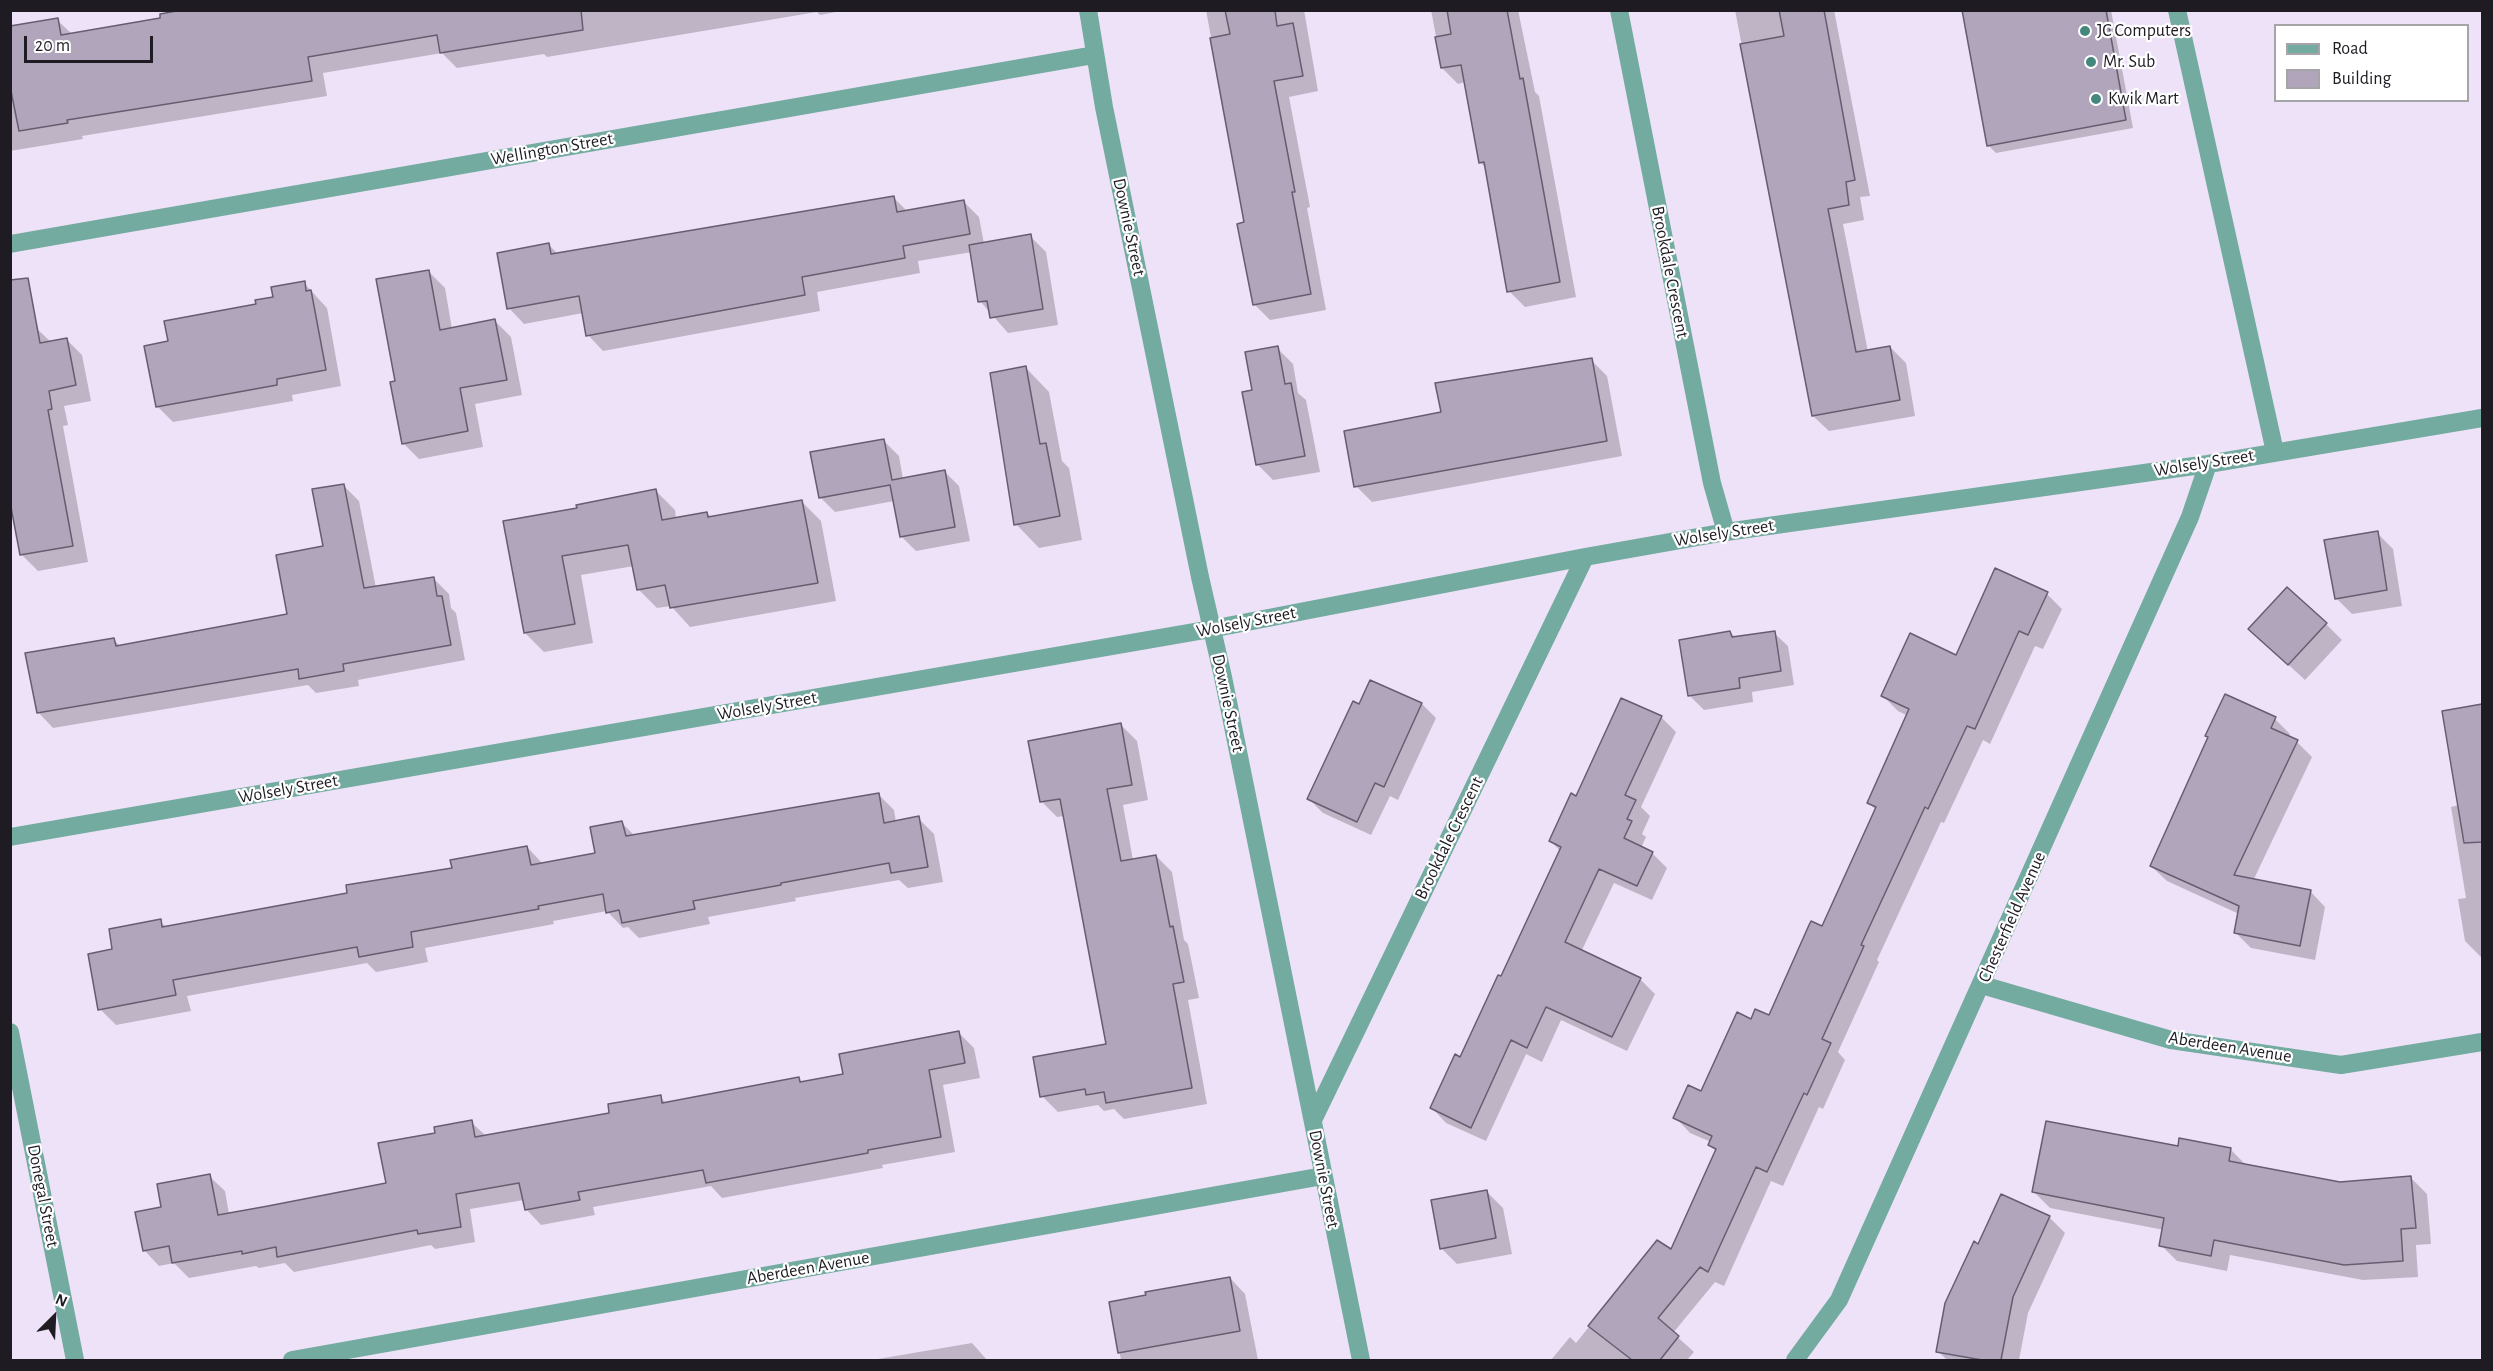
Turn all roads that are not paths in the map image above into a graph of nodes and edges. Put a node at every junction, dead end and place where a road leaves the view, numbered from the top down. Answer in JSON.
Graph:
{"nodes":[{"id":1,"x":1088,"y":10,"type":"edge"},
{"id":2,"x":1619,"y":10,"type":"edge"},
{"id":3,"x":2177,"y":10,"type":"edge"},
{"id":4,"x":1094,"y":55,"type":"junction"},
{"id":5,"x":10,"y":244,"type":"edge"},
{"id":6,"x":2482,"y":418,"type":"edge"},
{"id":7,"x":2275,"y":452,"type":"junction"},
{"id":8,"x":2208,"y":464,"type":"junction"},
{"id":9,"x":1726,"y":532,"type":"junction"},
{"id":10,"x":1585,"y":557,"type":"junction"},
{"id":11,"x":1211,"y":629,"type":"junction"},
{"id":12,"x":10,"y":837,"type":"edge"},
{"id":13,"x":1982,"y":985,"type":"junction"},
{"id":14,"x":10,"y":1032,"type":"edge"},
{"id":15,"x":2482,"y":1042,"type":"edge"},
{"id":16,"x":1313,"y":1120,"type":"junction"},
{"id":17,"x":1323,"y":1176,"type":"junction"},
{"id":18,"x":75,"y":1360,"type":"edge"},
{"id":19,"x":292,"y":1360,"type":"edge"},
{"id":20,"x":1361,"y":1360,"type":"edge"},
{"id":21,"x":1795,"y":1360,"type":"edge"}],
"edges":[{"from":1,"to":4,"type":"street","name":"Downie Street"},
{"from":2,"to":9,"type":"street","name":"Brookdale Crescent"},
{"from":3,"to":7,"type":"street"},
{"from":4,"to":5,"type":"street","name":"Wellington Street"},
{"from":4,"to":11,"type":"street","name":"Downie Street"},
{"from":6,"to":7,"type":"street","name":"Wolsely Street"},
{"from":7,"to":8,"type":"street","name":"Wolsely Street"},
{"from":8,"to":9,"type":"street","name":"Wolsely Street"},
{"from":8,"to":13,"type":"street","name":"Chesterfield Avenue"},
{"from":9,"to":10,"type":"street","name":"Wolsely Street"},
{"from":10,"to":11,"type":"street","name":"Wolsely Street"},
{"from":10,"to":16,"type":"street","name":"Brookdale Crescent"},
{"from":11,"to":12,"type":"street","name":"Wolsely Street"},
{"from":11,"to":16,"type":"street","name":"Downie Street"},
{"from":13,"to":15,"type":"street","name":"Aberdeen Avenue"},
{"from":13,"to":21,"type":"street","name":"Chesterfield Avenue"},
{"from":14,"to":18,"type":"street","name":"Donegal Street"},
{"from":16,"to":17,"type":"street","name":"Downie Street"},
{"from":17,"to":19,"type":"street","name":"Aberdeen Avenue"},
{"from":17,"to":20,"type":"street","name":"Downie Street"}]}
